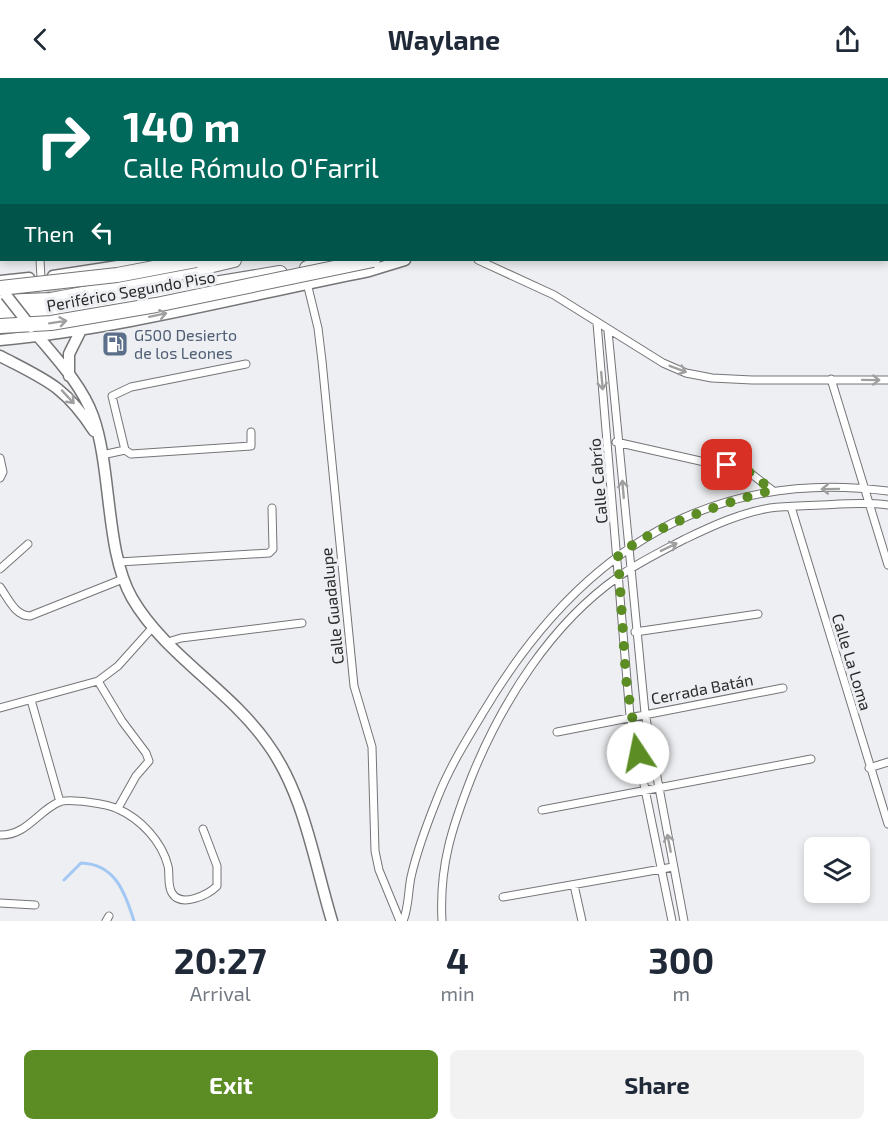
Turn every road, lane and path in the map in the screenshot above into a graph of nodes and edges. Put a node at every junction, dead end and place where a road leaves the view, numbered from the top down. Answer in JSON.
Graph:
{"nodes":[{"id":1,"x":40,"y":261,"type":"edge"},
{"id":2,"x":151,"y":261,"type":"edge"},
{"id":3,"x":191,"y":261,"type":"edge"},
{"id":4,"x":229,"y":261,"type":"edge"},
{"id":5,"x":334,"y":261,"type":"edge"},
{"id":6,"x":368,"y":261,"type":"edge"},
{"id":7,"x":402,"y":261,"type":"edge"},
{"id":8,"x":480,"y":261,"type":"edge"},
{"id":9,"x":295,"y":270,"type":"junction"},
{"id":10,"x":180,"y":271,"type":"junction"},
{"id":11,"x":157,"y":274,"type":"dead end"},
{"id":12,"x":41,"y":278,"type":"junction"},
{"id":13,"x":272,"y":278,"type":"dead end"},
{"id":14,"x":0,"y":280,"type":"edge"},
{"id":15,"x":307,"y":283,"type":"junction"},
{"id":16,"x":2,"y":293,"type":"edge"},
{"id":17,"x":0,"y":314,"type":"edge"},
{"id":18,"x":597,"y":323,"type":"junction"},
{"id":19,"x":81,"y":330,"type":"junction"},
{"id":20,"x":608,"y":331,"type":"junction"},
{"id":21,"x":2,"y":333,"type":"edge"},
{"id":22,"x":39,"y":337,"type":"junction"},
{"id":23,"x":0,"y":356,"type":"edge"},
{"id":24,"x":246,"y":364,"type":"dead end"},
{"id":25,"x":69,"y":376,"type":"junction"},
{"id":26,"x":831,"y":379,"type":"junction"},
{"id":27,"x":888,"y":380,"type":"edge"},
{"id":28,"x":251,"y":432,"type":"dead end"},
{"id":29,"x":97,"y":435,"type":"junction"},
{"id":30,"x":608,"y":440,"type":"junction"},
{"id":31,"x":618,"y":442,"type":"junction"},
{"id":32,"x":125,"y":450,"type":"junction"},
{"id":33,"x":102,"y":455,"type":"junction"},
{"id":34,"x":0,"y":458,"type":"edge"},
{"id":35,"x":0,"y":478,"type":"edge"},
{"id":36,"x":865,"y":488,"type":"junction"},
{"id":37,"x":772,"y":490,"type":"junction"},
{"id":38,"x":888,"y":491,"type":"edge"},
{"id":39,"x":869,"y":502,"type":"junction"},
{"id":40,"x":888,"y":505,"type":"edge"},
{"id":41,"x":791,"y":507,"type":"junction"},
{"id":42,"x":272,"y":508,"type":"dead end"},
{"id":43,"x":28,"y":544,"type":"dead end"},
{"id":44,"x":628,"y":547,"type":"junction"},
{"id":45,"x":618,"y":555,"type":"junction"},
{"id":46,"x":119,"y":562,"type":"junction"},
{"id":47,"x":888,"y":565,"type":"edge"},
{"id":48,"x":0,"y":569,"type":"edge"},
{"id":49,"x":630,"y":569,"type":"junction"},
{"id":50,"x":618,"y":576,"type":"junction"},
{"id":51,"x":123,"y":579,"type":"junction"},
{"id":52,"x":0,"y":587,"type":"edge"},
{"id":53,"x":758,"y":615,"type":"dead end"},
{"id":54,"x":302,"y":623,"type":"dead end"},
{"id":55,"x":153,"y":627,"type":"junction"},
{"id":56,"x":635,"y":632,"type":"junction"},
{"id":57,"x":168,"y":642,"type":"junction"},
{"id":58,"x":98,"y":681,"type":"junction"},
{"id":59,"x":783,"y":688,"type":"dead end"},
{"id":60,"x":30,"y":700,"type":"junction"},
{"id":61,"x":0,"y":708,"type":"edge"},
{"id":62,"x":645,"y":713,"type":"junction"},
{"id":63,"x":630,"y":716,"type":"junction"},
{"id":64,"x":557,"y":732,"type":"dead end"},
{"id":65,"x":811,"y":759,"type":"dead end"},
{"id":66,"x":888,"y":762,"type":"edge"},
{"id":67,"x":869,"y":768,"type":"junction"},
{"id":68,"x":658,"y":788,"type":"junction"},
{"id":69,"x":645,"y":790,"type":"junction"},
{"id":70,"x":60,"y":802,"type":"junction"},
{"id":71,"x":118,"y":808,"type":"junction"},
{"id":72,"x":542,"y":810,"type":"dead end"},
{"id":73,"x":888,"y":824,"type":"edge"},
{"id":74,"x":203,"y":829,"type":"dead end"},
{"id":75,"x":0,"y":835,"type":"edge"},
{"id":76,"x":673,"y":867,"type":"junction"},
{"id":77,"x":661,"y":868,"type":"junction"},
{"id":78,"x":574,"y":885,"type":"junction"},
{"id":79,"x":503,"y":897,"type":"dead end"},
{"id":80,"x":0,"y":903,"type":"edge"},
{"id":81,"x":34,"y":905,"type":"dead end"},
{"id":82,"x":333,"y":921,"type":"edge"},
{"id":83,"x":401,"y":921,"type":"edge"},
{"id":84,"x":442,"y":921,"type":"edge"},
{"id":85,"x":582,"y":921,"type":"edge"},
{"id":86,"x":672,"y":921,"type":"edge"},
{"id":87,"x":684,"y":921,"type":"edge"}],
"edges":[{"from":1,"to":12,"type":"street"},
{"from":2,"to":12,"type":"main road"},
{"from":3,"to":16,"type":"highway","name":"Periférico Segundo Piso","bridge":true},
{"from":4,"to":10,"type":"highway"},
{"from":5,"to":9,"type":"highway"},
{"from":21,"to":6,"type":"highway","name":"Periférico Segundo Piso","one_way":true,"bridge":true},
{"from":7,"to":15,"type":"main road"},
{"from":8,"to":18,"type":"street"},
{"from":9,"to":13,"type":"highway"},
{"from":9,"to":17,"type":"highway"},
{"from":10,"to":11,"type":"highway"},
{"from":10,"to":16,"type":"highway"},
{"from":12,"to":14,"type":"main road"},
{"from":19,"to":15,"type":"main road","one_way":true},
{"from":15,"to":83,"type":"street","name":"Calle Guadalupe"},
{"from":16,"to":22,"type":"main road","bridge":true},
{"from":18,"to":20,"type":"street"},
{"from":18,"to":30,"type":"street","name":"Calle Cabrío","one_way":true},
{"from":19,"to":22,"type":"main road"},
{"from":19,"to":25,"type":"main road"},
{"from":20,"to":26,"type":"street","one_way":true},
{"from":20,"to":31,"type":"street","name":"Calle Cabrío"},
{"from":21,"to":22,"type":"main road"},
{"from":22,"to":25,"type":"main road"},
{"from":23,"to":29,"type":"main road","one_way":true},
{"from":24,"to":32,"type":"street"},
{"from":25,"to":29,"type":"main road"},
{"from":26,"to":27,"type":"street","one_way":true},
{"from":26,"to":36,"type":"street"},
{"from":28,"to":32,"type":"street"},
{"from":29,"to":33,"type":"main road"},
{"from":30,"to":31,"type":"street"},
{"from":30,"to":45,"type":"street","name":"Calle Cabrío"},
{"from":31,"to":37,"type":"street"},
{"from":44,"to":31,"type":"street","name":"Calle Cabrío","one_way":true},
{"from":32,"to":33,"type":"street"},
{"from":33,"to":46,"type":"main road"},
{"from":34,"to":35,"type":"street"},
{"from":36,"to":37,"type":"street","name":"Calle Guadalupe","one_way":true},
{"from":36,"to":38,"type":"street","name":"Calle Guadalupe"},
{"from":36,"to":39,"type":"street"},
{"from":37,"to":44,"type":"street","name":"Calle Guadalupe"},
{"from":39,"to":40,"type":"street"},
{"from":39,"to":41,"type":"street"},
{"from":39,"to":47,"type":"street"},
{"from":49,"to":41,"type":"street","one_way":true},
{"from":41,"to":67,"type":"street","name":"Calle La Loma"},
{"from":42,"to":46,"type":"street"},
{"from":43,"to":48,"type":"street"},
{"from":44,"to":45,"type":"street","name":"Calle Guadalupe"},
{"from":44,"to":49,"type":"street","name":"Calle Cabrío"},
{"from":45,"to":50,"type":"street","name":"Calle Cabrío"},
{"from":45,"to":83,"type":"street","name":"Calle Guadalupe"},
{"from":46,"to":51,"type":"main road"},
{"from":49,"to":50,"type":"street"},
{"from":49,"to":56,"type":"street","name":"Calle Cabrío"},
{"from":50,"to":63,"type":"street","name":"Calle Cabrío"},
{"from":50,"to":84,"type":"street"},
{"from":51,"to":52,"type":"street"},
{"from":51,"to":55,"type":"main road"},
{"from":53,"to":56,"type":"street"},
{"from":54,"to":57,"type":"street"},
{"from":55,"to":57,"type":"main road"},
{"from":55,"to":58,"type":"street"},
{"from":56,"to":62,"type":"street","name":"Calle Cabrío"},
{"from":57,"to":82,"type":"main road"},
{"from":58,"to":60,"type":"street"},
{"from":58,"to":71,"type":"street"},
{"from":59,"to":62,"type":"street","name":"Cerrada Batán"},
{"from":60,"to":61,"type":"street"},
{"from":60,"to":70,"type":"street"},
{"from":62,"to":63,"type":"street","name":"Cerrada Batán"},
{"from":62,"to":68,"type":"street","name":"Calle Cabrío"},
{"from":63,"to":64,"type":"street","name":"Cerrada Batán"},
{"from":63,"to":69,"type":"street","name":"Calle Cabrío"},
{"from":65,"to":68,"type":"street"},
{"from":66,"to":67,"type":"street"},
{"from":67,"to":73,"type":"street","name":"Calle La Loma"},
{"from":68,"to":69,"type":"street"},
{"from":76,"to":68,"type":"street","name":"Calle Cabrío","one_way":true},
{"from":69,"to":72,"type":"street"},
{"from":69,"to":77,"type":"street","name":"Calle Cabrío"},
{"from":70,"to":71,"type":"street"},
{"from":70,"to":75,"type":"street"},
{"from":71,"to":74,"type":"street"},
{"from":76,"to":77,"type":"street"},
{"from":76,"to":87,"type":"street","name":"Calle Cabrío"},
{"from":77,"to":78,"type":"street"},
{"from":77,"to":86,"type":"street","name":"Calle Cabrío"},
{"from":78,"to":79,"type":"street"},
{"from":78,"to":85,"type":"street"},
{"from":80,"to":81,"type":"street"}]}
